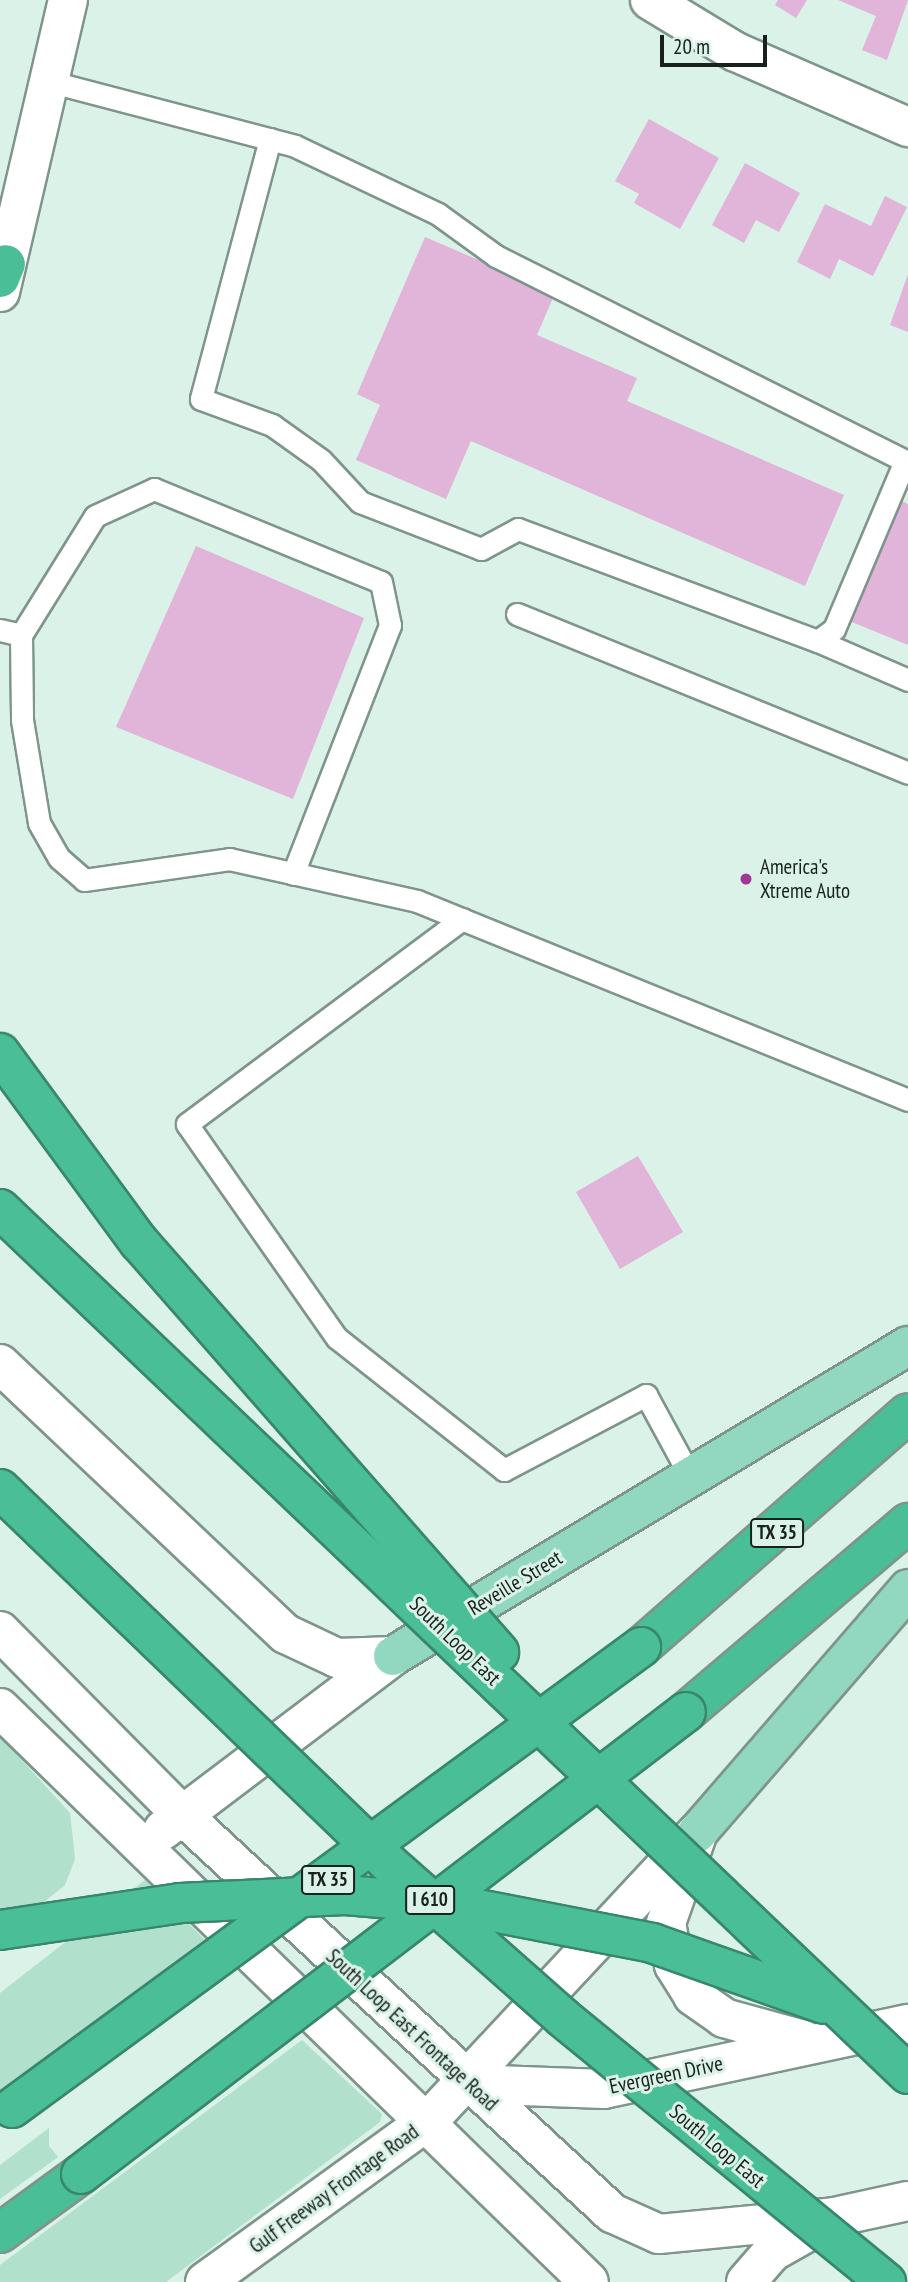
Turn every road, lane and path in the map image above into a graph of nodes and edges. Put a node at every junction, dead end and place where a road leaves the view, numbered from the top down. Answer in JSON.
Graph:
{"nodes":[{"id":1,"x":68,"y":0,"type":"edge"},
{"id":2,"x":650,"y":0,"type":"edge"},
{"id":3,"x":48,"y":81,"type":"junction"},
{"id":4,"x":908,"y":127,"type":"edge"},
{"id":5,"x":270,"y":139,"type":"junction"},
{"id":6,"x":2,"y":278,"type":"edge"},
{"id":7,"x":906,"y":462,"type":"edge"},
{"id":8,"x":517,"y":614,"type":"dead end"},
{"id":9,"x":10,"y":633,"type":"edge"},
{"id":10,"x":818,"y":641,"type":"junction"},
{"id":11,"x":908,"y":680,"type":"edge"},
{"id":12,"x":908,"y":773,"type":"edge"},
{"id":13,"x":293,"y":874,"type":"junction"},
{"id":14,"x":462,"y":919,"type":"junction"},
{"id":15,"x":0,"y":1054,"type":"edge"},
{"id":16,"x":908,"y":1100,"type":"edge"},
{"id":17,"x":0,"y":1209,"type":"edge"},
{"id":18,"x":908,"y":1346,"type":"edge"},
{"id":19,"x":0,"y":1364,"type":"edge"},
{"id":20,"x":908,"y":1413,"type":"edge"},
{"id":21,"x":691,"y":1478,"type":"junction"},
{"id":22,"x":0,"y":1489,"type":"edge"},
{"id":23,"x":908,"y":1523,"type":"edge"},
{"id":24,"x":908,"y":1590,"type":"edge"},
{"id":25,"x":0,"y":1631,"type":"edge"},
{"id":26,"x":393,"y":1656,"type":"junction"},
{"id":27,"x":0,"y":1708,"type":"edge"},
{"id":28,"x":183,"y":1816,"type":"junction"},
{"id":29,"x":687,"y":1843,"type":"junction"},
{"id":30,"x":141,"y":1847,"type":"junction"},
{"id":31,"x":0,"y":1930,"type":"edge"},
{"id":32,"x":908,"y":2024,"type":"edge"},
{"id":33,"x":820,"y":2042,"type":"junction"},
{"id":34,"x":908,"y":2045,"type":"edge"},
{"id":35,"x":908,"y":2074,"type":"edge"},
{"id":36,"x":468,"y":2084,"type":"junction"},
{"id":37,"x":0,"y":2113,"type":"edge"},
{"id":38,"x":429,"y":2120,"type":"junction"},
{"id":39,"x":908,"y":2201,"type":"edge"},
{"id":40,"x":834,"y":2217,"type":"junction"},
{"id":41,"x":0,"y":2233,"type":"edge"},
{"id":42,"x":205,"y":2282,"type":"edge"},
{"id":43,"x":589,"y":2282,"type":"edge"},
{"id":44,"x":746,"y":2282,"type":"edge"},
{"id":45,"x":886,"y":2282,"type":"edge"}],
"edges":[{"from":1,"to":3,"type":"main road"},
{"from":2,"to":4,"type":"main road"},
{"from":3,"to":5,"type":"lane"},
{"from":3,"to":6,"type":"main road"},
{"from":5,"to":7,"type":"lane"},
{"from":5,"to":10,"type":"lane"},
{"from":7,"to":10,"type":"lane"},
{"from":8,"to":12,"type":"lane"},
{"from":9,"to":13,"type":"lane"},
{"from":9,"to":13,"type":"lane"},
{"from":10,"to":11,"type":"lane"},
{"from":13,"to":14,"type":"lane"},
{"from":14,"to":16,"type":"lane"},
{"from":14,"to":21,"type":"lane"},
{"from":15,"to":29,"type":"highway","bridge":true},
{"from":17,"to":29,"type":"highway","name":"South Loop East","bridge":true},
{"from":18,"to":21,"type":"main road","name":"Reveille Street"},
{"from":19,"to":26,"type":"main road"},
{"from":20,"to":37,"type":"highway","number":"TX 35","bridge":true},
{"from":21,"to":26,"type":"main road","name":"Reveille Street"},
{"from":22,"to":45,"type":"highway","name":"South Loop East","number":"I 610","bridge":true},
{"from":23,"to":41,"type":"highway","bridge":true},
{"from":24,"to":29,"type":"main road"},
{"from":25,"to":28,"type":"main road","name":"South Loop East Frontage Road"},
{"from":26,"to":28,"type":"main road","name":"Reveille Street"},
{"from":27,"to":30,"type":"main road"},
{"from":28,"to":30,"type":"main road","name":"Reveille Street"},
{"from":28,"to":36,"type":"main road","name":"South Loop East Frontage Road"},
{"from":29,"to":33,"type":"main road","name":"Evergreen Drive"},
{"from":29,"to":35,"type":"highway","name":"South Loop East","bridge":true},
{"from":29,"to":36,"type":"main road"},
{"from":30,"to":38,"type":"main road"},
{"from":31,"to":34,"type":"highway","bridge":true},
{"from":32,"to":33,"type":"main road","name":"Evergreen Drive"},
{"from":33,"to":36,"type":"main road","name":"Evergreen Drive"},
{"from":36,"to":38,"type":"main road"},
{"from":36,"to":40,"type":"main road","name":"South Loop East Frontage Road"},
{"from":38,"to":42,"type":"main road","name":"Gulf Freeway Frontage Road"},
{"from":38,"to":43,"type":"main road"},
{"from":39,"to":40,"type":"main road","name":"South Loop East Frontage Road"},
{"from":40,"to":44,"type":"main road"}]}
